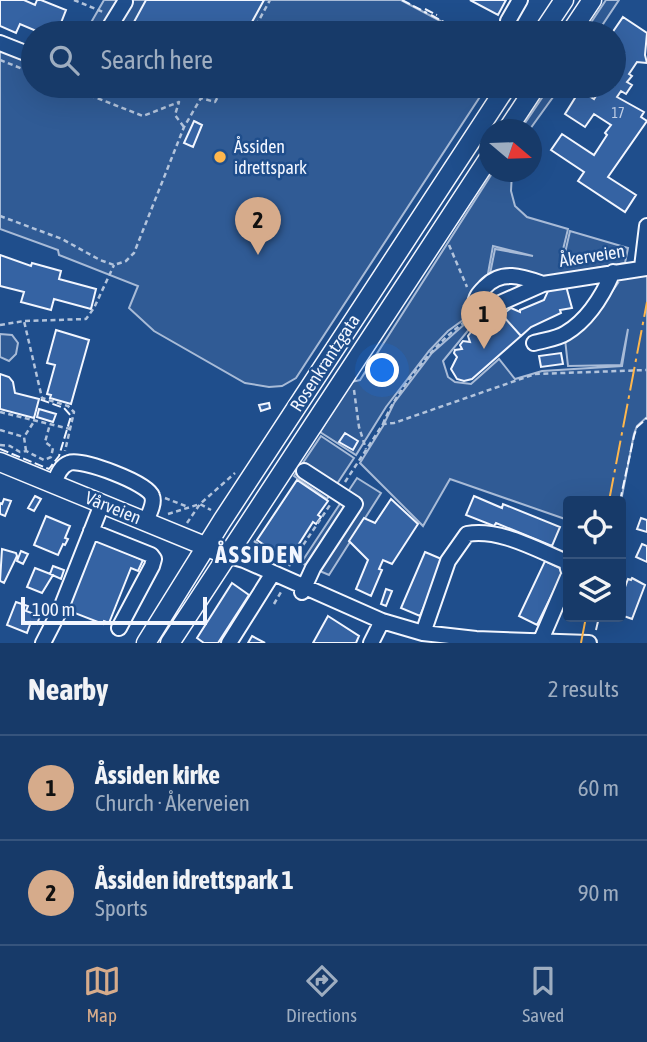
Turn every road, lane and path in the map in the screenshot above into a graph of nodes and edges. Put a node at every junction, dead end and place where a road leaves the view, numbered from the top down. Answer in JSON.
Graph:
{"nodes":[{"id":1,"x":74,"y":0,"type":"edge"},
{"id":2,"x":270,"y":0,"type":"edge"},
{"id":3,"x":520,"y":0,"type":"edge"},
{"id":4,"x":564,"y":0,"type":"edge"},
{"id":5,"x":592,"y":0,"type":"edge"},
{"id":6,"x":125,"y":2,"type":"edge"},
{"id":7,"x":115,"y":19,"type":"joint"},
{"id":8,"x":259,"y":21,"type":"edge"},
{"id":9,"x":508,"y":21,"type":"dead end"},
{"id":10,"x":550,"y":21,"type":"edge"},
{"id":11,"x":578,"y":21,"type":"edge"},
{"id":12,"x":0,"y":43,"type":"edge"},
{"id":13,"x":21,"y":51,"type":"edge"},
{"id":14,"x":0,"y":60,"type":"edge"},
{"id":15,"x":21,"y":68,"type":"edge"},
{"id":16,"x":97,"y":98,"type":"edge"},
{"id":17,"x":201,"y":98,"type":"edge"},
{"id":18,"x":201,"y":98,"type":"edge"},
{"id":19,"x":217,"y":98,"type":"edge"},
{"id":20,"x":499,"y":98,"type":"edge"},
{"id":21,"x":528,"y":98,"type":"edge"},
{"id":22,"x":514,"y":119,"type":"edge"},
{"id":23,"x":184,"y":127,"type":"junction"},
{"id":24,"x":479,"y":171,"type":"edge"},
{"id":25,"x":0,"y":216,"type":"edge"},
{"id":26,"x":647,"y":226,"type":"edge"},
{"id":27,"x":446,"y":238,"type":"dead end"},
{"id":28,"x":114,"y":265,"type":"junction"},
{"id":29,"x":645,"y":267,"type":"edge"},
{"id":30,"x":614,"y":272,"type":"junction"},
{"id":31,"x":543,"y":284,"type":"junction"},
{"id":32,"x":478,"y":295,"type":"junction"},
{"id":33,"x":480,"y":312,"type":"junction"},
{"id":34,"x":24,"y":321,"type":"junction"},
{"id":35,"x":0,"y":325,"type":"edge"},
{"id":36,"x":534,"y":344,"type":"dead end"},
{"id":37,"x":647,"y":370,"type":"edge"},
{"id":38,"x":355,"y":384,"type":"dead end"},
{"id":39,"x":0,"y":412,"type":"edge"},
{"id":40,"x":35,"y":420,"type":"junction"},
{"id":41,"x":50,"y":424,"type":"junction"},
{"id":42,"x":383,"y":424,"type":"junction"},
{"id":43,"x":70,"y":429,"type":"junction"},
{"id":44,"x":0,"y":430,"type":"edge"},
{"id":45,"x":24,"y":437,"type":"junction"},
{"id":46,"x":0,"y":445,"type":"edge"},
{"id":47,"x":366,"y":449,"type":"junction"},
{"id":48,"x":26,"y":450,"type":"junction"},
{"id":49,"x":0,"y":462,"type":"edge"},
{"id":50,"x":65,"y":465,"type":"junction"},
{"id":51,"x":304,"y":471,"type":"dead end"},
{"id":52,"x":54,"y":484,"type":"junction"},
{"id":53,"x":150,"y":492,"type":"junction"},
{"id":54,"x":338,"y":493,"type":"junction"},
{"id":55,"x":200,"y":503,"type":"junction"},
{"id":56,"x":102,"y":504,"type":"junction"},
{"id":57,"x":188,"y":507,"type":"junction"},
{"id":58,"x":217,"y":514,"type":"dead end"},
{"id":59,"x":146,"y":521,"type":"junction"},
{"id":60,"x":184,"y":527,"type":"dead end"},
{"id":61,"x":91,"y":531,"type":"junction"},
{"id":62,"x":250,"y":538,"type":"dead end"},
{"id":63,"x":206,"y":546,"type":"junction"},
{"id":64,"x":226,"y":555,"type":"junction"},
{"id":65,"x":563,"y":560,"type":"edge"},
{"id":66,"x":288,"y":566,"type":"junction"},
{"id":67,"x":276,"y":575,"type":"junction"},
{"id":68,"x":563,"y":589,"type":"edge"},
{"id":69,"x":303,"y":590,"type":"junction"},
{"id":70,"x":281,"y":592,"type":"dead end"},
{"id":71,"x":274,"y":604,"type":"dead end"},
{"id":72,"x":382,"y":621,"type":"junction"},
{"id":73,"x":119,"y":628,"type":"dead end"},
{"id":74,"x":423,"y":633,"type":"junction"},
{"id":75,"x":541,"y":640,"type":"junction"},
{"id":76,"x":44,"y":643,"type":"edge"},
{"id":77,"x":146,"y":643,"type":"edge"},
{"id":78,"x":170,"y":643,"type":"edge"},
{"id":79,"x":229,"y":643,"type":"edge"},
{"id":80,"x":371,"y":643,"type":"edge"},
{"id":81,"x":589,"y":643,"type":"edge"}],
"edges":[{"from":1,"to":7,"type":"path"},
{"from":2,"to":8,"type":"path"},
{"from":3,"to":9,"type":"street"},
{"from":4,"to":10,"type":"main road"},
{"from":5,"to":11,"type":"main road"},
{"from":6,"to":7,"type":"street"},
{"from":12,"to":13,"type":"street"},
{"from":14,"to":15,"type":"path"},
{"from":16,"to":23,"type":"path"},
{"from":17,"to":23,"type":"path"},
{"from":18,"to":19,"type":"path"},
{"from":20,"to":63,"type":"main road","name":"Rosenkrantzgata"},
{"from":21,"to":22,"type":"main road"},
{"from":23,"to":28,"type":"path"},
{"from":24,"to":64,"type":"main road","name":"Rosenkrantzgata"},
{"from":25,"to":28,"type":"path"},
{"from":26,"to":29,"type":"street"},
{"from":27,"to":32,"type":"path"},
{"from":28,"to":34,"type":"path"},
{"from":29,"to":30,"type":"street","name":"Åkerveien"},
{"from":30,"to":31,"type":"street","name":"Åkerveien"},
{"from":30,"to":36,"type":"street"},
{"from":31,"to":32,"type":"street","name":"Åkerveien"},
{"from":31,"to":33,"type":"street","name":"Åkerveien"},
{"from":32,"to":33,"type":"street"},
{"from":33,"to":42,"type":"path"},
{"from":34,"to":35,"type":"path"},
{"from":34,"to":43,"type":"path"},
{"from":37,"to":42,"type":"path"},
{"from":38,"to":47,"type":"path"},
{"from":39,"to":40,"type":"path"},
{"from":40,"to":41,"type":"path"},
{"from":40,"to":45,"type":"path"},
{"from":41,"to":43,"type":"path"},
{"from":41,"to":48,"type":"path"},
{"from":42,"to":47,"type":"path"},
{"from":43,"to":50,"type":"path"},
{"from":44,"to":45,"type":"path"},
{"from":45,"to":48,"type":"path"},
{"from":46,"to":48,"type":"path"},
{"from":47,"to":54,"type":"path"},
{"from":49,"to":52,"type":"main road","name":"Vårveien"},
{"from":50,"to":52,"type":"street"},
{"from":50,"to":53,"type":"street"},
{"from":51,"to":54,"type":"street"},
{"from":52,"to":56,"type":"main road","name":"Vårveien"},
{"from":53,"to":57,"type":"path"},
{"from":53,"to":59,"type":"street"},
{"from":54,"to":66,"type":"path"},
{"from":54,"to":69,"type":"street"},
{"from":55,"to":57,"type":"path"},
{"from":55,"to":58,"type":"path"},
{"from":55,"to":60,"type":"path"},
{"from":56,"to":59,"type":"main road","name":"Vårveien"},
{"from":56,"to":61,"type":"street"},
{"from":57,"to":59,"type":"path"},
{"from":59,"to":63,"type":"main road","name":"Vårveien"},
{"from":61,"to":73,"type":"street"},
{"from":61,"to":76,"type":"street"},
{"from":62,"to":66,"type":"path"},
{"from":63,"to":64,"type":"main road","name":"Vårveien"},
{"from":63,"to":77,"type":"main road","name":"Rosenkrantzgata"},
{"from":64,"to":67,"type":"street","name":"Vårveien"},
{"from":64,"to":78,"type":"main road","name":"Rosenkrantzgata"},
{"from":65,"to":74,"type":"street"},
{"from":66,"to":67,"type":"path"},
{"from":67,"to":69,"type":"street","name":"Vårveien"},
{"from":67,"to":79,"type":"street"},
{"from":68,"to":75,"type":"street"},
{"from":69,"to":72,"type":"street","name":"Vårveien"},
{"from":70,"to":71,"type":"path"},
{"from":72,"to":74,"type":"street","name":"Vårveien"},
{"from":72,"to":80,"type":"street"},
{"from":74,"to":75,"type":"street","name":"Vårveien"},
{"from":75,"to":81,"type":"street","name":"Vårveien"}]}
